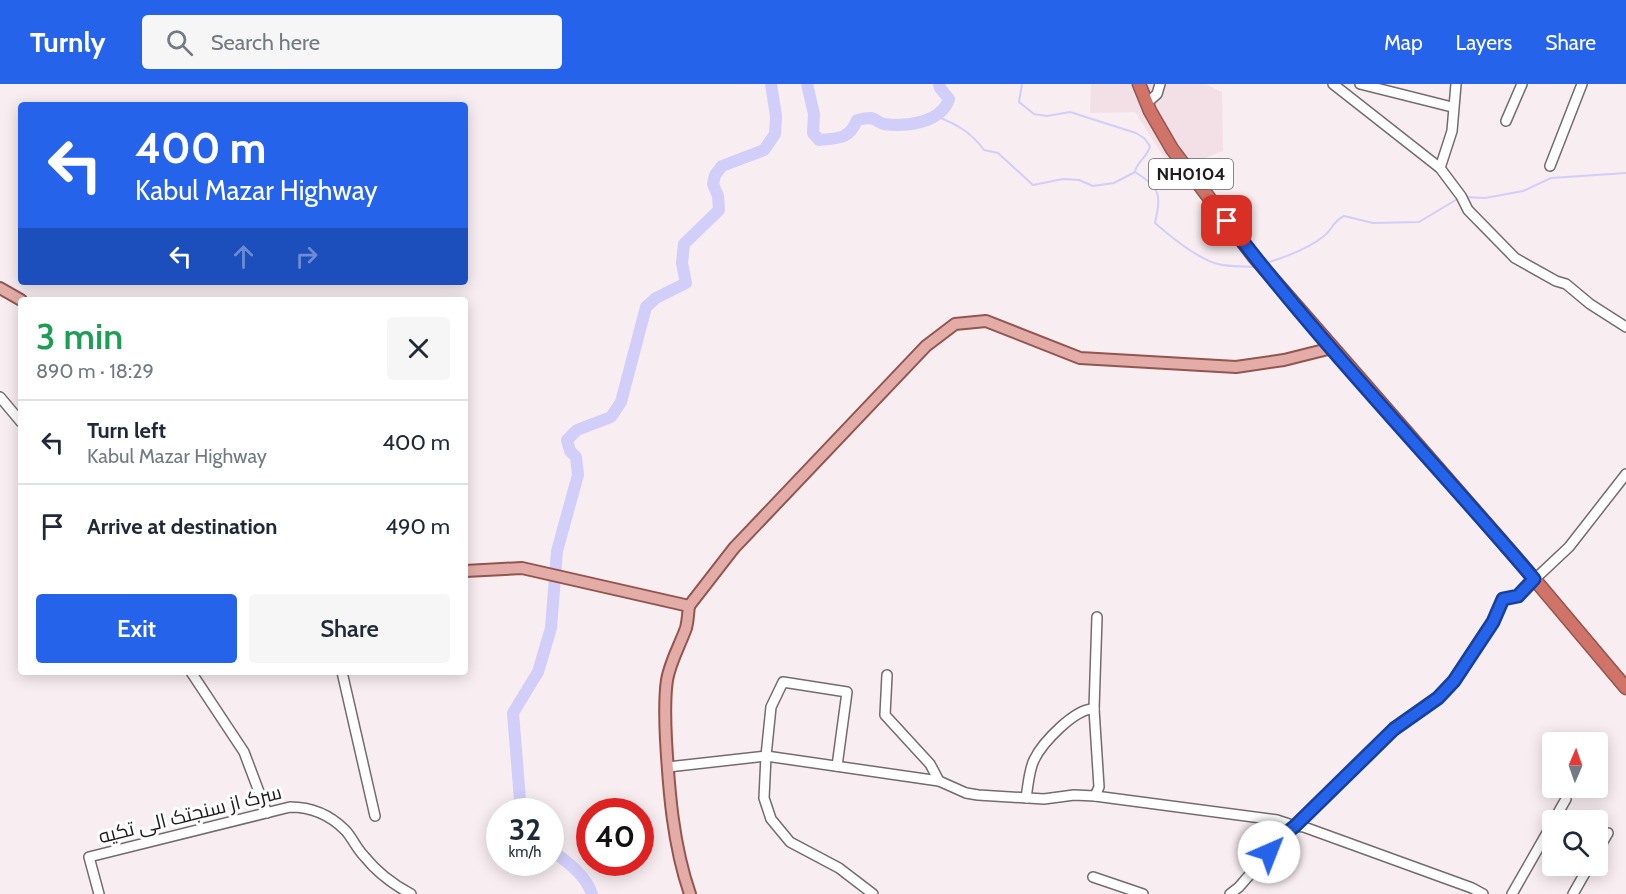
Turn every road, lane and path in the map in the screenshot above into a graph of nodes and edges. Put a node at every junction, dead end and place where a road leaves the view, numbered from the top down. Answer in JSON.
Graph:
{"nodes":[{"id":1,"x":1139,"y":84,"type":"edge"},
{"id":2,"x":1160,"y":84,"type":"edge"},
{"id":3,"x":1333,"y":84,"type":"edge"},
{"id":4,"x":1360,"y":84,"type":"edge"},
{"id":5,"x":1456,"y":84,"type":"edge"},
{"id":6,"x":1522,"y":84,"type":"edge"},
{"id":7,"x":1582,"y":84,"type":"edge"},
{"id":8,"x":1147,"y":103,"type":"junction"},
{"id":9,"x":1452,"y":107,"type":"junction"},
{"id":10,"x":1506,"y":121,"type":"dead end"},
{"id":11,"x":1550,"y":166,"type":"dead end"},
{"id":12,"x":1440,"y":168,"type":"junction"},
{"id":13,"x":0,"y":288,"type":"edge"},
{"id":14,"x":18,"y":298,"type":"edge"},
{"id":15,"x":1626,"y":327,"type":"edge"},
{"id":16,"x":1332,"y":348,"type":"junction"},
{"id":17,"x":0,"y":397,"type":"edge"},
{"id":18,"x":18,"y":418,"type":"edge"},
{"id":19,"x":1626,"y":474,"type":"edge"},
{"id":20,"x":468,"y":571,"type":"edge"},
{"id":21,"x":1534,"y":579,"type":"junction"},
{"id":22,"x":689,"y":606,"type":"junction"},
{"id":23,"x":1097,"y":617,"type":"dead end"},
{"id":24,"x":193,"y":675,"type":"edge"},
{"id":25,"x":343,"y":675,"type":"edge"},
{"id":26,"x":887,"y":675,"type":"dead end"},
{"id":27,"x":1626,"y":688,"type":"edge"},
{"id":28,"x":1094,"y":709,"type":"junction"},
{"id":29,"x":766,"y":756,"type":"junction"},
{"id":30,"x":837,"y":766,"type":"junction"},
{"id":31,"x":668,"y":767,"type":"junction"},
{"id":32,"x":939,"y":782,"type":"junction"},
{"id":33,"x":1095,"y":796,"type":"junction"},
{"id":34,"x":1026,"y":798,"type":"junction"},
{"id":35,"x":1566,"y":799,"type":"dead end"},
{"id":36,"x":1560,"y":810,"type":"edge"},
{"id":37,"x":267,"y":813,"type":"junction"},
{"id":38,"x":375,"y":816,"type":"dead end"},
{"id":39,"x":1295,"y":826,"type":"junction"},
{"id":40,"x":1542,"y":841,"type":"edge"},
{"id":41,"x":1583,"y":876,"type":"edge"},
{"id":42,"x":1093,"y":877,"type":"dead end"},
{"id":43,"x":99,"y":894,"type":"edge"},
{"id":44,"x":411,"y":894,"type":"edge"},
{"id":45,"x":690,"y":894,"type":"edge"},
{"id":46,"x":873,"y":894,"type":"edge"},
{"id":47,"x":1143,"y":894,"type":"edge"},
{"id":48,"x":1230,"y":894,"type":"edge"},
{"id":49,"x":1483,"y":894,"type":"edge"},
{"id":50,"x":1512,"y":894,"type":"edge"},
{"id":51,"x":1573,"y":894,"type":"edge"}],
"edges":[{"from":1,"to":8,"type":"highway","number":"NH0104"},
{"from":2,"to":8,"type":"street"},
{"from":3,"to":12,"type":"street"},
{"from":4,"to":9,"type":"street"},
{"from":5,"to":9,"type":"street"},
{"from":6,"to":10,"type":"street"},
{"from":7,"to":11,"type":"street"},
{"from":8,"to":16,"type":"highway","number":"NH0104"},
{"from":9,"to":12,"type":"street"},
{"from":12,"to":15,"type":"street"},
{"from":13,"to":14,"type":"main road"},
{"from":16,"to":21,"type":"highway","number":"NH0104"},
{"from":16,"to":22,"type":"main road"},
{"from":17,"to":18,"type":"street"},
{"from":19,"to":21,"type":"street"},
{"from":20,"to":22,"type":"main road"},
{"from":21,"to":27,"type":"highway","number":"NH0104"},
{"from":21,"to":39,"type":"street"},
{"from":22,"to":31,"type":"main road"},
{"from":23,"to":28,"type":"street"},
{"from":24,"to":37,"type":"street"},
{"from":25,"to":38,"type":"street"},
{"from":26,"to":32,"type":"street"},
{"from":28,"to":33,"type":"street"},
{"from":28,"to":34,"type":"street"},
{"from":29,"to":30,"type":"street"},
{"from":29,"to":30,"type":"street"},
{"from":29,"to":31,"type":"street"},
{"from":29,"to":46,"type":"street"},
{"from":30,"to":32,"type":"street"},
{"from":31,"to":45,"type":"main road"},
{"from":32,"to":34,"type":"street"},
{"from":33,"to":34,"type":"street"},
{"from":33,"to":39,"type":"street"},
{"from":35,"to":36,"type":"street"},
{"from":37,"to":43,"type":"street","name":"سرک از سنجتک الی تکیه"},
{"from":37,"to":44,"type":"street","name":"سرک از سنجتک الی تکیه"},
{"from":39,"to":48,"type":"street"},
{"from":39,"to":49,"type":"street"},
{"from":40,"to":50,"type":"street"},
{"from":41,"to":51,"type":"street"},
{"from":42,"to":47,"type":"street"}]}
